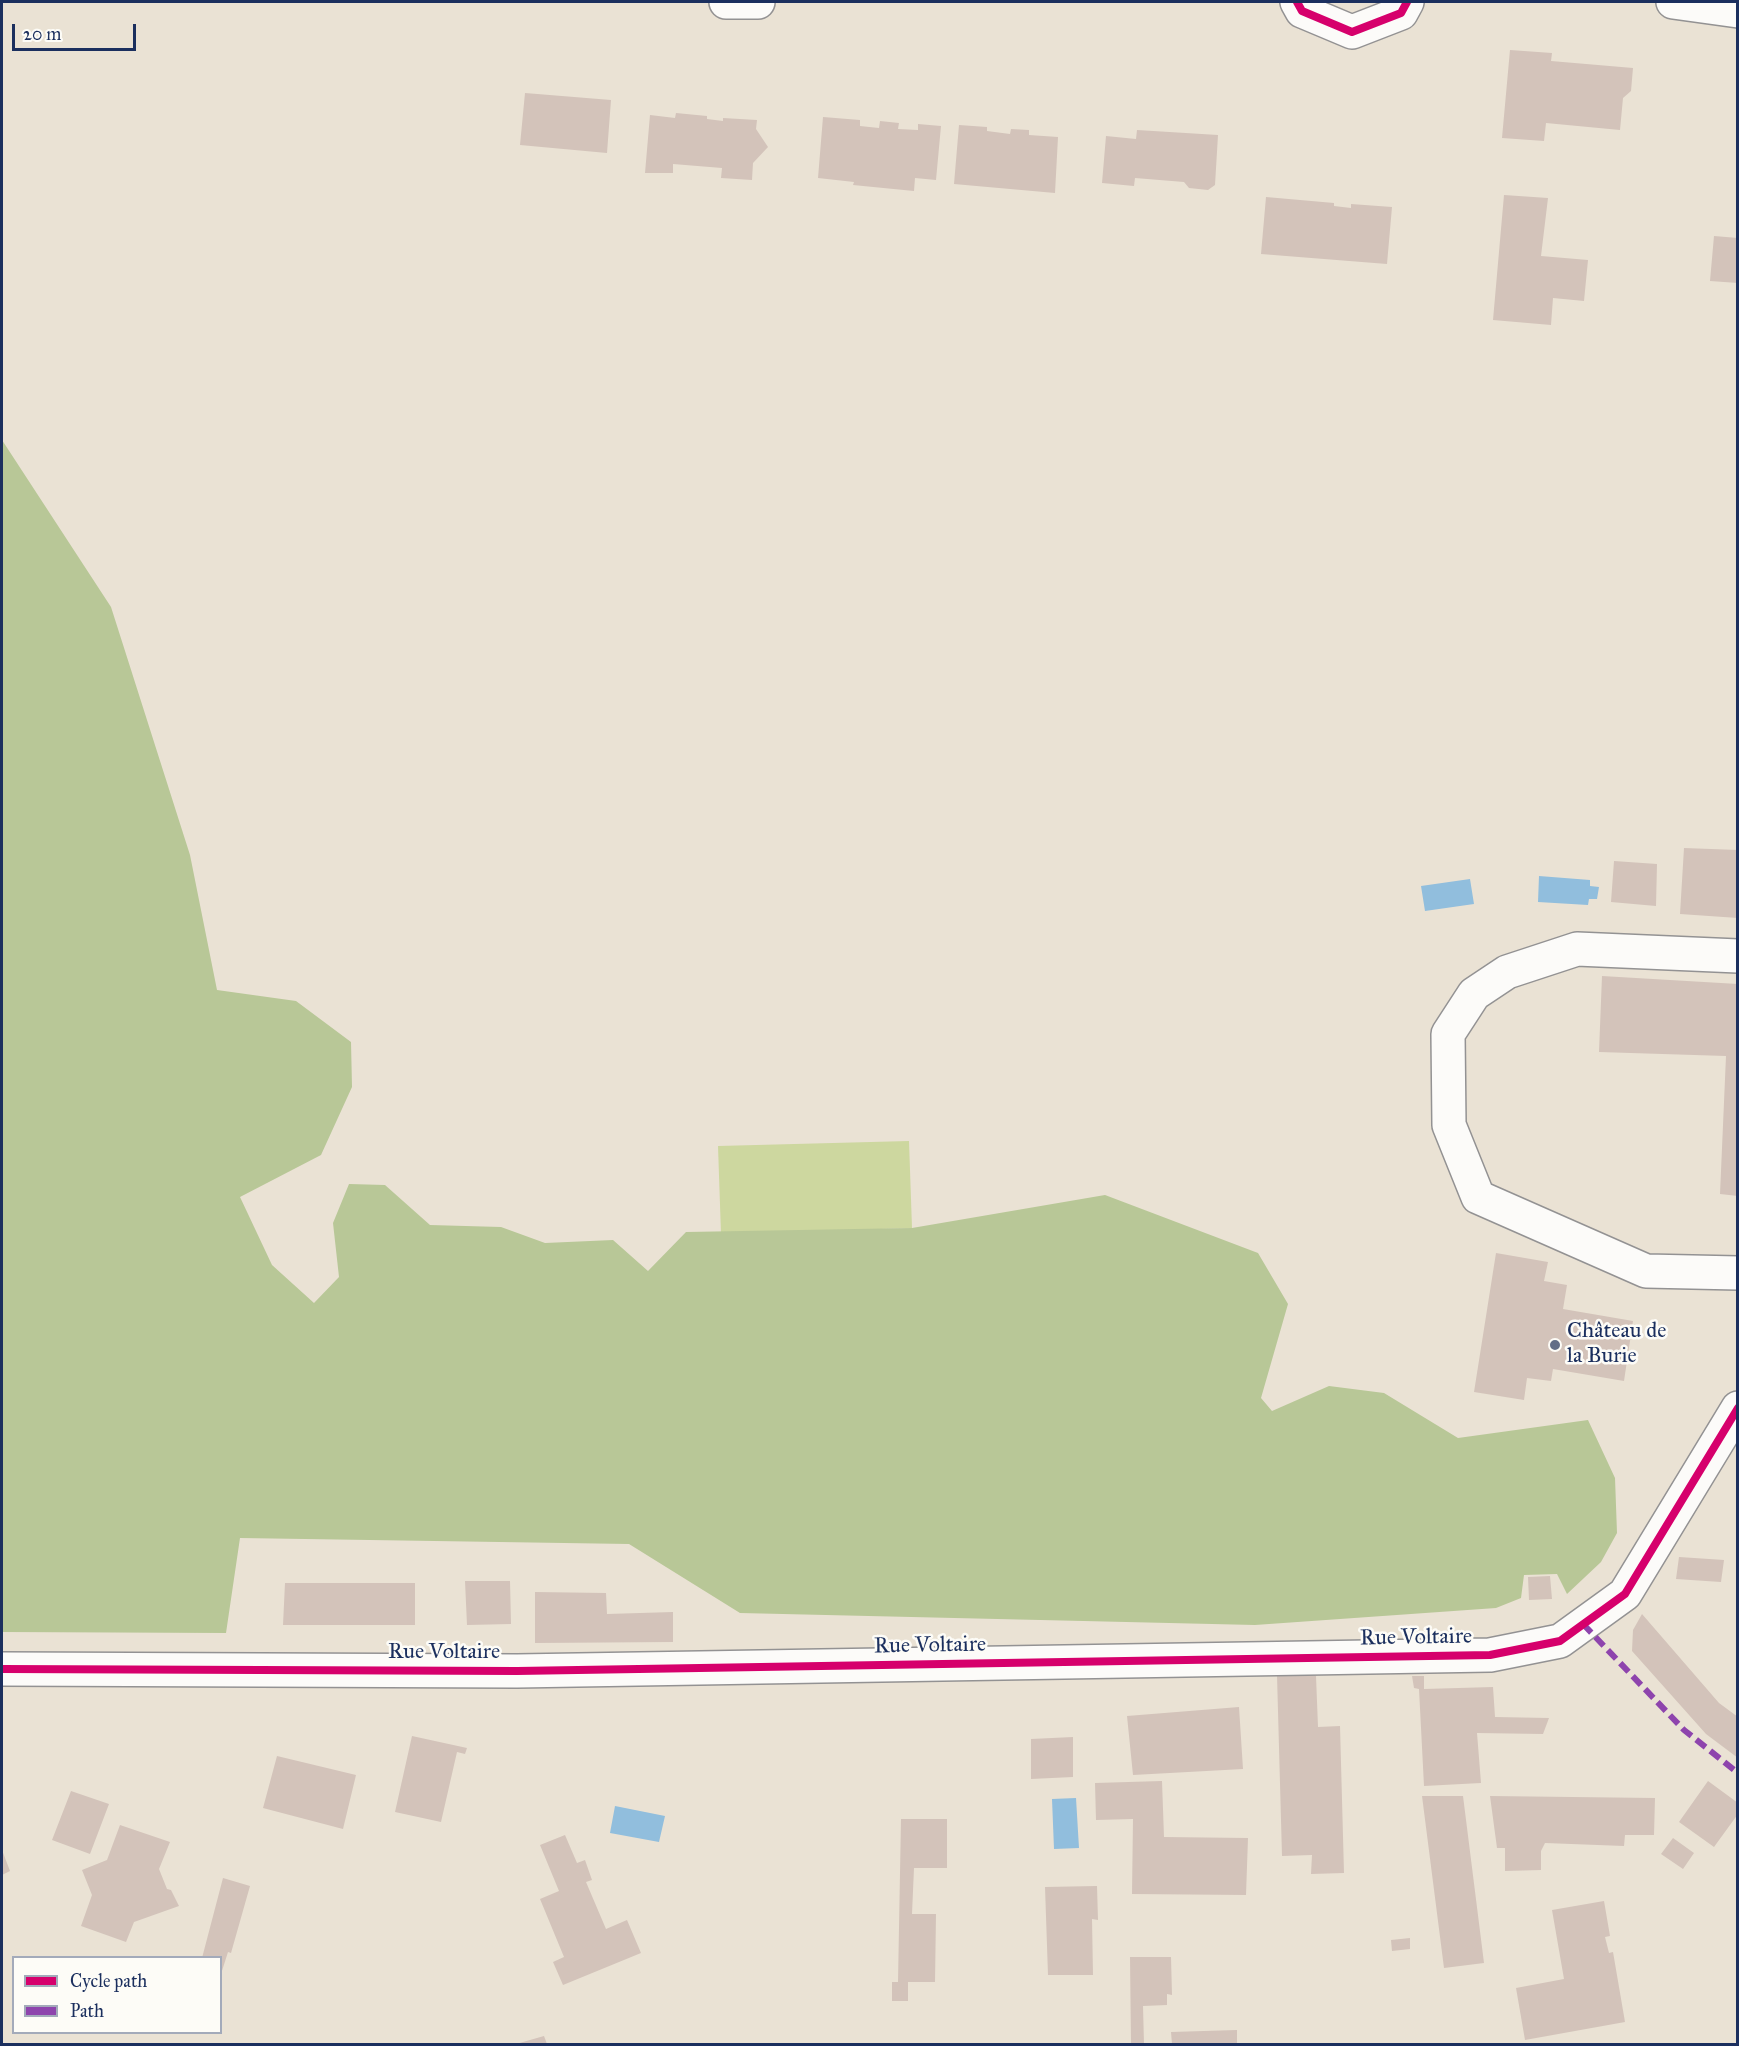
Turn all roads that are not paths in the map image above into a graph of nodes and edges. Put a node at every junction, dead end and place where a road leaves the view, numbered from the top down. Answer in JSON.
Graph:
{"nodes":[{"id":1,"x":726,"y":2,"type":"edge"},
{"id":2,"x":758,"y":2,"type":"edge"},
{"id":3,"x":1297,"y":2,"type":"edge"},
{"id":4,"x":1407,"y":2,"type":"edge"},
{"id":5,"x":1673,"y":2,"type":"edge"},
{"id":6,"x":1737,"y":11,"type":"edge"},
{"id":7,"x":1737,"y":956,"type":"edge"},
{"id":8,"x":1737,"y":1273,"type":"edge"},
{"id":9,"x":1737,"y":1408,"type":"edge"},
{"id":10,"x":2,"y":1669,"type":"edge"}],
"edges":[{"from":1,"to":2,"type":"street"},
{"from":3,"to":4,"type":"street"},
{"from":5,"to":6,"type":"street"},
{"from":7,"to":8,"type":"street"},
{"from":9,"to":10,"type":"street","name":"Rue Voltaire"}]}
